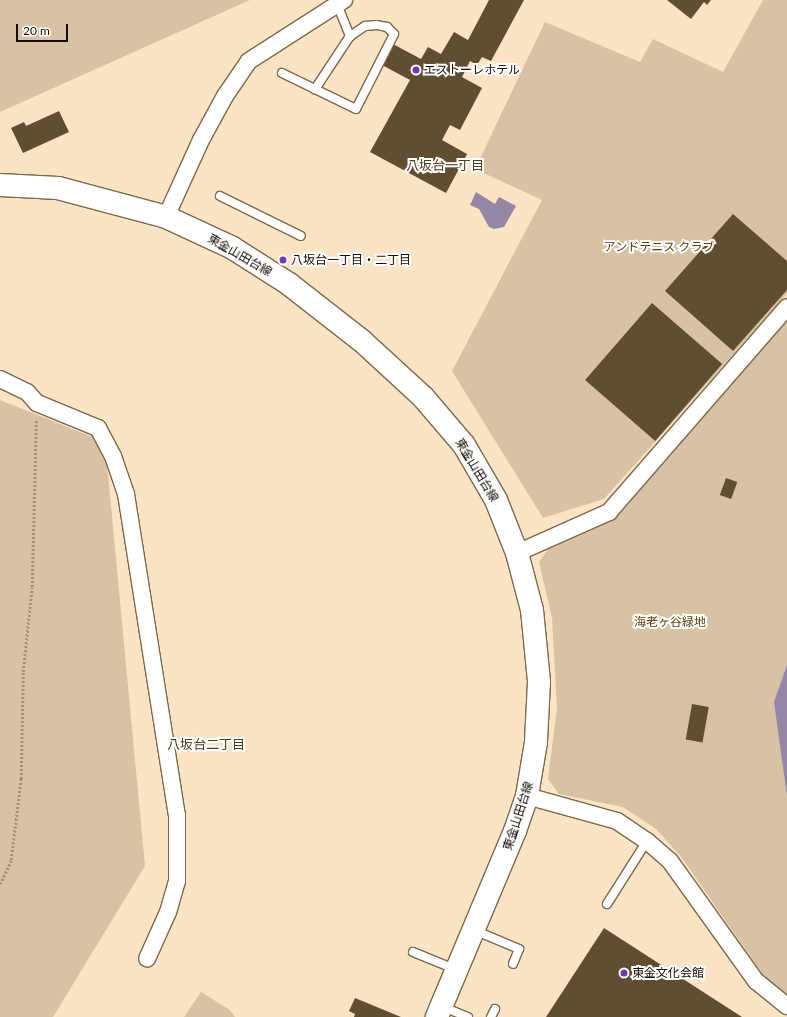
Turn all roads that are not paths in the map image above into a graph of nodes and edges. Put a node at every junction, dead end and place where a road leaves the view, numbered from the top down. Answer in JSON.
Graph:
{"nodes":[{"id":1,"x":340,"y":2,"type":"edge"},
{"id":2,"x":350,"y":36,"type":"junction"},
{"id":3,"x":282,"y":73,"type":"dead end"},
{"id":4,"x":315,"y":89,"type":"junction"},
{"id":5,"x":0,"y":185,"type":"edge"},
{"id":6,"x":220,"y":196,"type":"dead end"},
{"id":7,"x":166,"y":217,"type":"junction"},
{"id":8,"x":301,"y":236,"type":"dead end"},
{"id":9,"x":787,"y":307,"type":"edge"},
{"id":10,"x":0,"y":379,"type":"edge"},
{"id":11,"x":517,"y":553,"type":"junction"},
{"id":12,"x":526,"y":796,"type":"junction"},
{"id":13,"x":647,"y":841,"type":"junction"},
{"id":14,"x":607,"y":904,"type":"dead end"},
{"id":15,"x":474,"y":930,"type":"junction"},
{"id":16,"x":413,"y":952,"type":"dead end"},
{"id":17,"x":147,"y":960,"type":"dead end"},
{"id":18,"x":513,"y":964,"type":"dead end"},
{"id":19,"x":457,"y":970,"type":"junction"},
{"id":20,"x":787,"y":1006,"type":"edge"},
{"id":21,"x":495,"y":1009,"type":"dead end"},
{"id":22,"x":439,"y":1012,"type":"edge"},
{"id":23,"x":468,"y":1017,"type":"edge"},
{"id":24,"x":491,"y":1017,"type":"edge"}],
"edges":[{"from":1,"to":2,"type":"lane"},
{"from":1,"to":7,"type":"street"},
{"from":2,"to":4,"type":"lane"},
{"from":2,"to":4,"type":"lane"},
{"from":3,"to":4,"type":"lane"},
{"from":5,"to":7,"type":"main road","name":"東金山田台線"},
{"from":6,"to":8,"type":"lane"},
{"from":7,"to":11,"type":"main road","name":"東金山田台線"},
{"from":9,"to":11,"type":"street"},
{"from":10,"to":17,"type":"street"},
{"from":11,"to":12,"type":"main road","name":"東金山田台線"},
{"from":12,"to":13,"type":"street"},
{"from":12,"to":15,"type":"main road","name":"東金山田台線"},
{"from":13,"to":14,"type":"lane"},
{"from":13,"to":20,"type":"street"},
{"from":15,"to":18,"type":"lane"},
{"from":15,"to":19,"type":"main road","name":"東金山田台線"},
{"from":16,"to":19,"type":"lane"},
{"from":19,"to":22,"type":"main road","name":"東金山田台線"},
{"from":21,"to":24,"type":"lane"},
{"from":22,"to":23,"type":"lane"}]}
